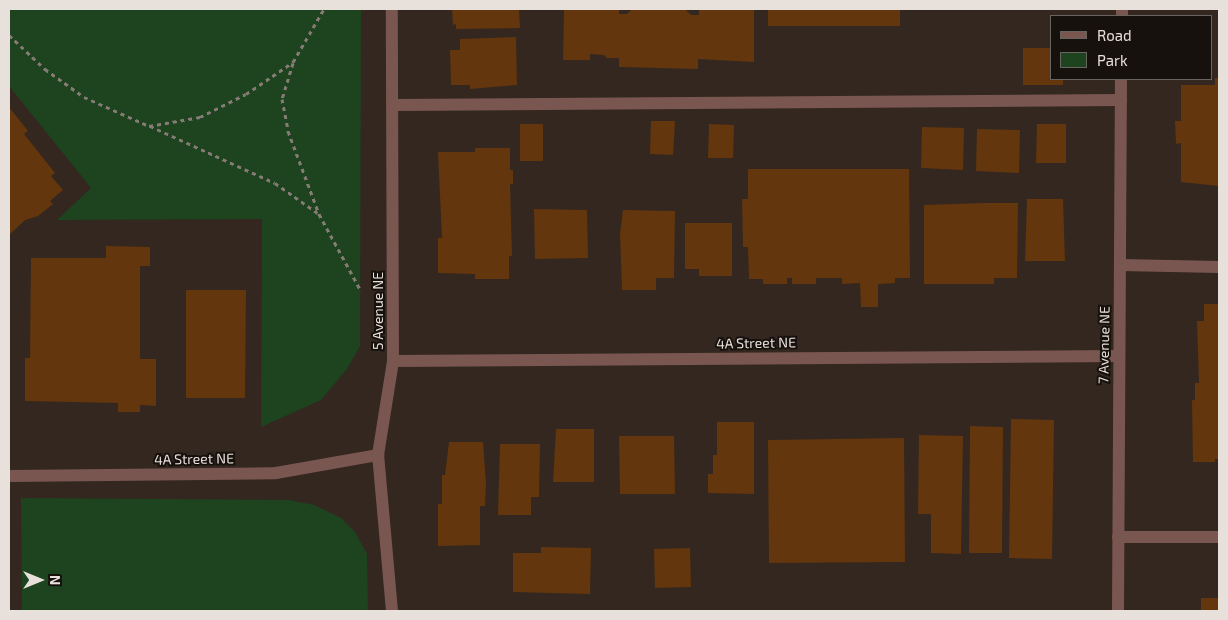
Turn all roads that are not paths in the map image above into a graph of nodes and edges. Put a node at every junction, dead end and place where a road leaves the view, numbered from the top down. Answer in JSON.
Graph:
{"nodes":[{"id":1,"x":392,"y":9,"type":"edge"},
{"id":2,"x":1121,"y":80,"type":"edge"},
{"id":3,"x":1121,"y":100,"type":"junction"},
{"id":4,"x":394,"y":105,"type":"junction"},
{"id":5,"x":1120,"y":265,"type":"junction"},
{"id":6,"x":1219,"y":266,"type":"edge"},
{"id":7,"x":1119,"y":356,"type":"junction"},
{"id":8,"x":393,"y":361,"type":"junction"},
{"id":9,"x":378,"y":455,"type":"junction"},
{"id":10,"x":9,"y":476,"type":"edge"},
{"id":11,"x":1118,"y":537,"type":"junction"},
{"id":12,"x":1219,"y":537,"type":"edge"},
{"id":13,"x":392,"y":611,"type":"edge"},
{"id":14,"x":1118,"y":611,"type":"edge"}],
"edges":[{"from":1,"to":4,"type":"street","name":"5 Avenue NE"},
{"from":2,"to":3,"type":"street","name":"7 Avenue NE"},
{"from":3,"to":4,"type":"street"},
{"from":3,"to":5,"type":"street","name":"7 Avenue NE"},
{"from":4,"to":8,"type":"street","name":"5 Avenue NE"},
{"from":5,"to":6,"type":"street"},
{"from":5,"to":7,"type":"street","name":"7 Avenue NE"},
{"from":7,"to":8,"type":"street","name":"4A Street NE"},
{"from":7,"to":11,"type":"street","name":"7 Avenue NE"},
{"from":8,"to":9,"type":"street","name":"5 Avenue NE"},
{"from":9,"to":10,"type":"street","name":"4A Street NE"},
{"from":9,"to":13,"type":"street","name":"5 Avenue NE"},
{"from":11,"to":12,"type":"street"},
{"from":11,"to":14,"type":"street","name":"7 Avenue NE"}]}
